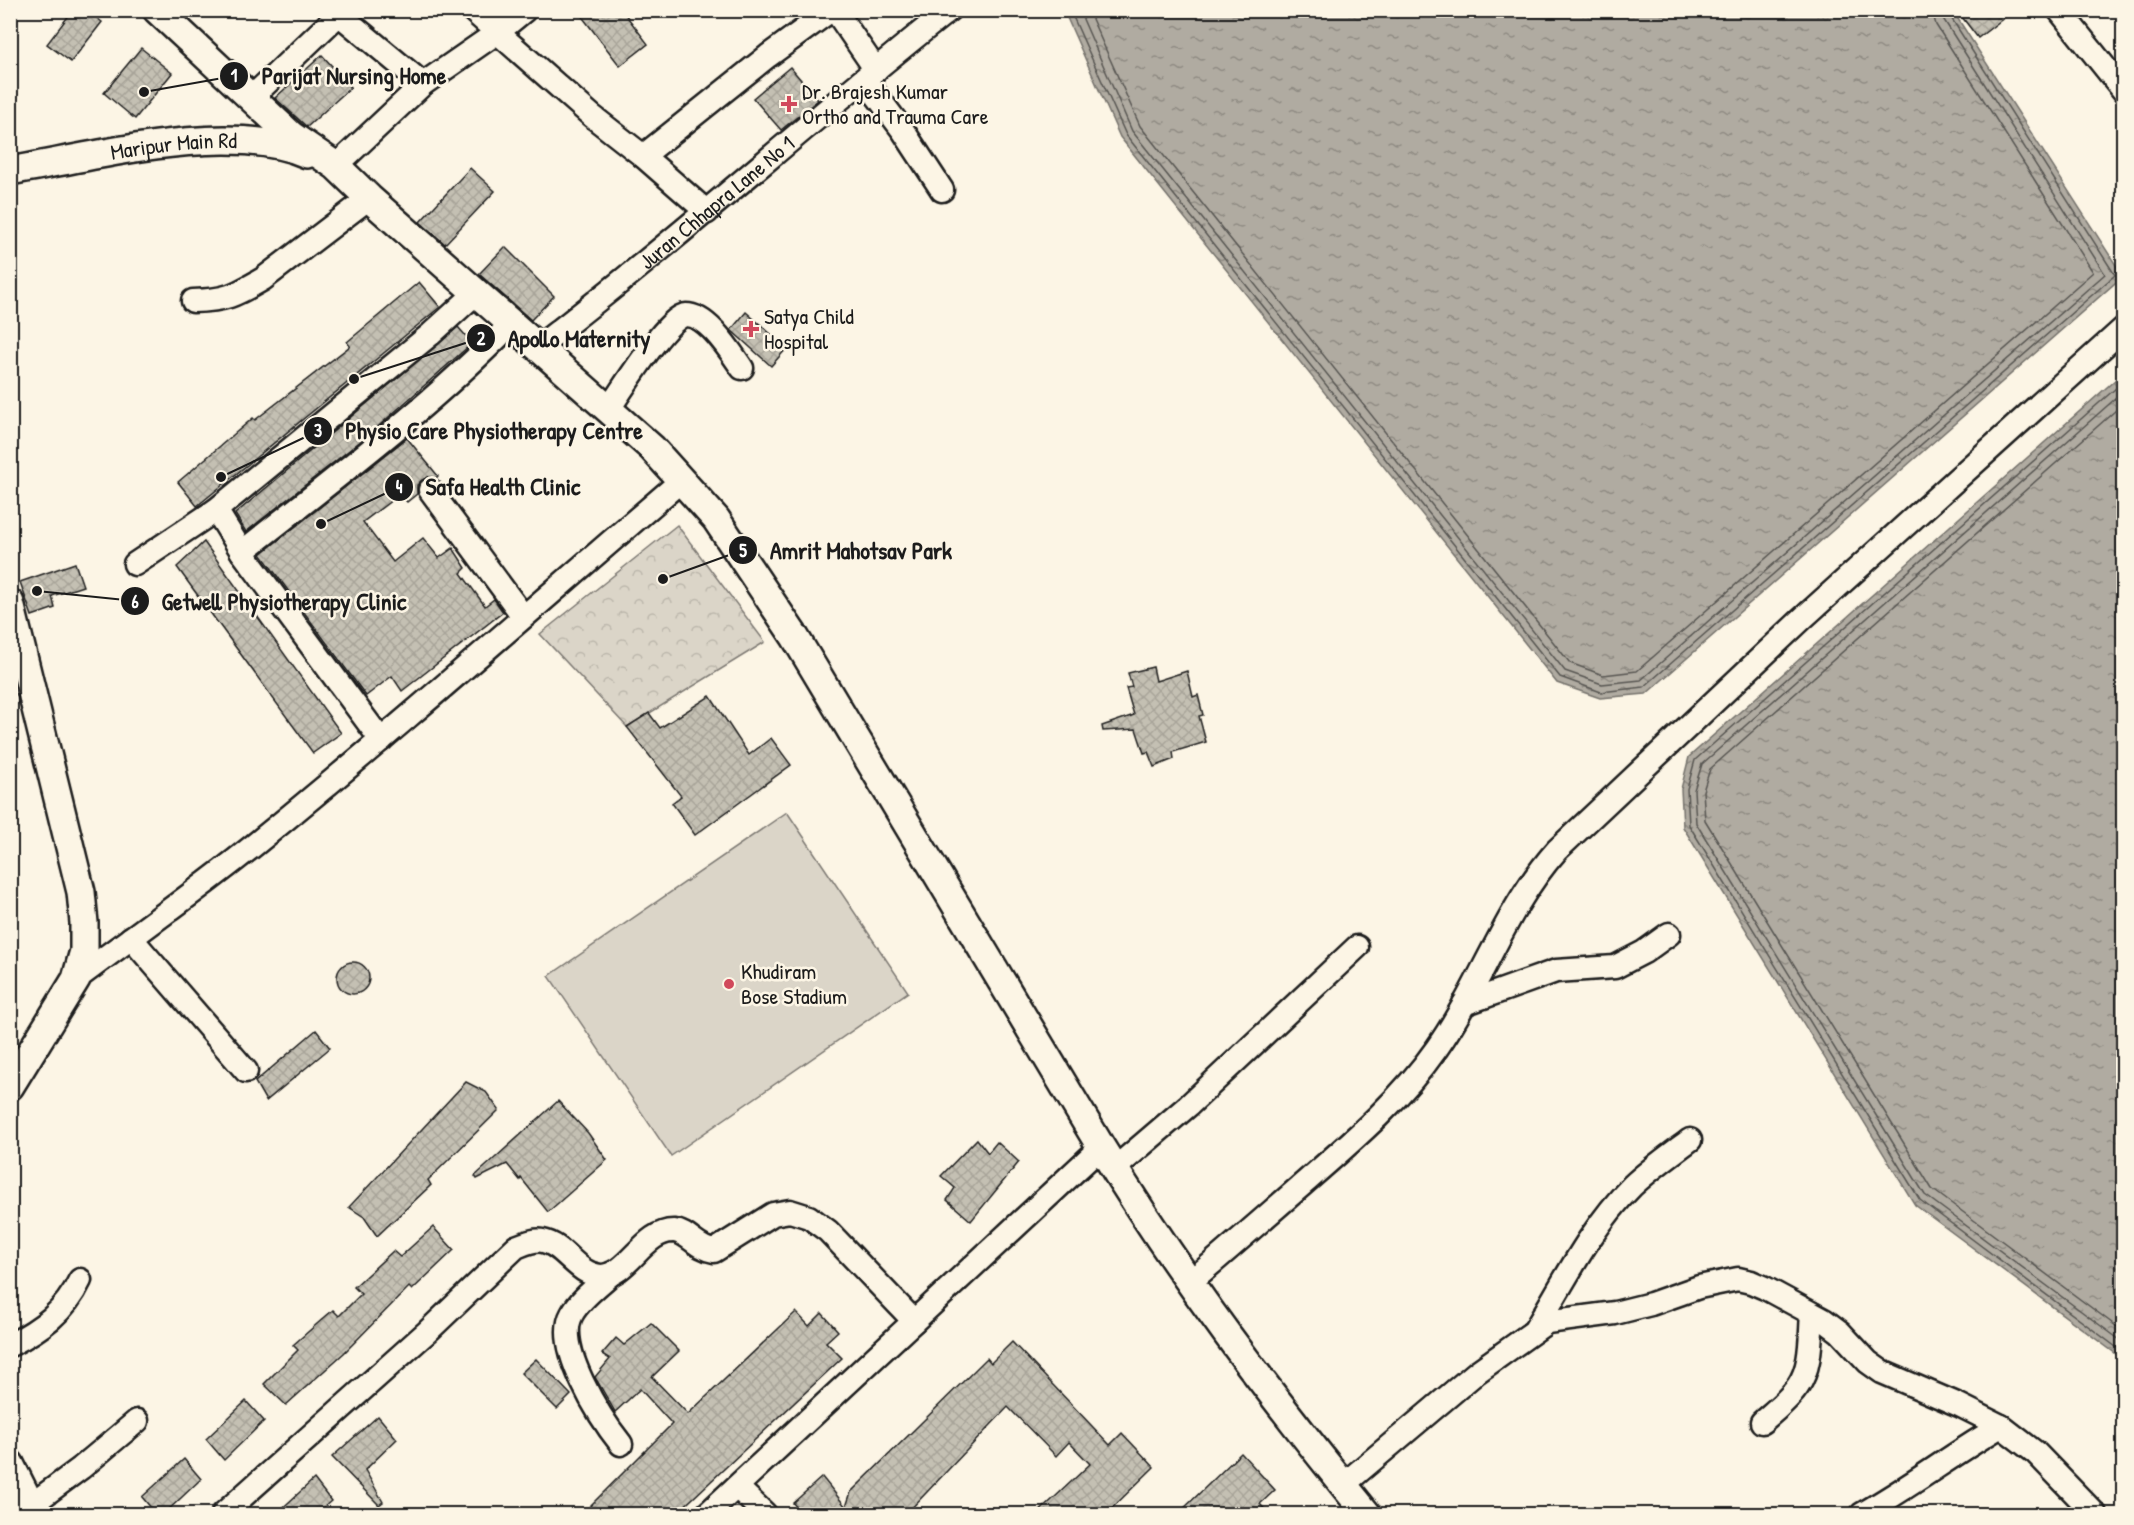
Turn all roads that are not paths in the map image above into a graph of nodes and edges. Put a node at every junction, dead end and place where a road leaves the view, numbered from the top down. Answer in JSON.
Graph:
{"nodes":[{"id":1,"x":157,"y":10,"type":"edge"},
{"id":2,"x":472,"y":10,"type":"edge"},
{"id":3,"x":525,"y":10,"type":"edge"},
{"id":4,"x":833,"y":10,"type":"edge"},
{"id":5,"x":949,"y":10,"type":"edge"},
{"id":6,"x":2059,"y":10,"type":"edge"},
{"id":7,"x":337,"y":12,"type":"edge"},
{"id":8,"x":498,"y":32,"type":"junction"},
{"id":9,"x":870,"y":75,"type":"junction"},
{"id":10,"x":423,"y":84,"type":"junction"},
{"id":11,"x":2124,"y":91,"type":"edge"},
{"id":12,"x":250,"y":98,"type":"junction"},
{"id":13,"x":643,"y":156,"type":"junction"},
{"id":14,"x":336,"y":166,"type":"junction"},
{"id":15,"x":10,"y":171,"type":"edge"},
{"id":16,"x":942,"y":190,"type":"dead end"},
{"id":17,"x":369,"y":198,"type":"junction"},
{"id":18,"x":706,"y":212,"type":"junction"},
{"id":19,"x":476,"y":293,"type":"junction"},
{"id":20,"x":193,"y":301,"type":"dead end"},
{"id":21,"x":511,"y":324,"type":"junction"},
{"id":22,"x":2124,"y":328,"type":"edge"},
{"id":23,"x":538,"y":347,"type":"junction"},
{"id":24,"x":742,"y":368,"type":"dead end"},
{"id":25,"x":608,"y":410,"type":"junction"},
{"id":26,"x":682,"y":480,"type":"junction"},
{"id":27,"x":430,"y":490,"type":"dead end"},
{"id":28,"x":216,"y":510,"type":"junction"},
{"id":29,"x":242,"y":552,"type":"junction"},
{"id":30,"x":135,"y":564,"type":"dead end"},
{"id":31,"x":12,"y":616,"type":"edge"},
{"id":32,"x":523,"y":616,"type":"junction"},
{"id":33,"x":381,"y":740,"type":"junction"},
{"id":34,"x":1669,"y":934,"type":"dead end"},
{"id":35,"x":131,"y":938,"type":"junction"},
{"id":36,"x":1357,"y":947,"type":"dead end"},
{"id":37,"x":76,"y":979,"type":"junction"},
{"id":38,"x":1464,"y":1004,"type":"junction"},
{"id":39,"x":246,"y":1071,"type":"dead end"},
{"id":40,"x":10,"y":1086,"type":"edge"},
{"id":41,"x":1690,"y":1140,"type":"dead end"},
{"id":42,"x":1108,"y":1158,"type":"junction"},
{"id":43,"x":610,"y":1274,"type":"junction"},
{"id":44,"x":80,"y":1280,"type":"dead end"},
{"id":45,"x":1190,"y":1282,"type":"junction"},
{"id":46,"x":1812,"y":1314,"type":"junction"},
{"id":47,"x":914,"y":1322,"type":"junction"},
{"id":48,"x":1536,"y":1328,"type":"junction"},
{"id":49,"x":10,"y":1345,"type":"edge"},
{"id":50,"x":137,"y":1421,"type":"dead end"},
{"id":51,"x":1762,"y":1422,"type":"dead end"},
{"id":52,"x":2001,"y":1426,"type":"junction"},
{"id":53,"x":621,"y":1444,"type":"dead end"},
{"id":54,"x":10,"y":1464,"type":"edge"},
{"id":55,"x":1343,"y":1485,"type":"junction"},
{"id":56,"x":737,"y":1487,"type":"junction"},
{"id":57,"x":33,"y":1510,"type":"edge"},
{"id":58,"x":223,"y":1515,"type":"edge"},
{"id":59,"x":707,"y":1515,"type":"edge"},
{"id":60,"x":765,"y":1515,"type":"edge"},
{"id":61,"x":1366,"y":1515,"type":"edge"},
{"id":62,"x":1862,"y":1515,"type":"edge"},
{"id":63,"x":2095,"y":1515,"type":"edge"}],
"edges":[{"from":1,"to":12,"type":"main road"},
{"from":2,"to":8,"type":"street"},
{"from":3,"to":8,"type":"street"},
{"from":4,"to":9,"type":"street"},
{"from":4,"to":13,"type":"street"},
{"from":5,"to":9,"type":"street","name":"Juran Chhapra Lane No 1"},
{"from":6,"to":11,"type":"street"},
{"from":7,"to":10,"type":"street"},
{"from":7,"to":12,"type":"street"},
{"from":8,"to":10,"type":"street"},
{"from":8,"to":13,"type":"street"},
{"from":9,"to":16,"type":"street"},
{"from":9,"to":18,"type":"street","name":"Juran Chhapra Lane No 1"},
{"from":10,"to":14,"type":"street"},
{"from":12,"to":14,"type":"main road"},
{"from":13,"to":18,"type":"street"},
{"from":14,"to":15,"type":"main road","name":"Maripur Main Rd"},
{"from":14,"to":17,"type":"main road"},
{"from":17,"to":19,"type":"main road"},
{"from":17,"to":20,"type":"street"},
{"from":18,"to":23,"type":"street","name":"Juran Chhapra Lane No 1"},
{"from":19,"to":21,"type":"main road"},
{"from":19,"to":28,"type":"street"},
{"from":21,"to":23,"type":"main road"},
{"from":21,"to":29,"type":"street"},
{"from":22,"to":38,"type":"street"},
{"from":23,"to":25,"type":"main road"},
{"from":24,"to":25,"type":"street"},
{"from":25,"to":26,"type":"main road"},
{"from":26,"to":32,"type":"street"},
{"from":26,"to":42,"type":"main road"},
{"from":27,"to":32,"type":"street"},
{"from":28,"to":29,"type":"street"},
{"from":28,"to":30,"type":"street"},
{"from":29,"to":33,"type":"street"},
{"from":31,"to":37,"type":"main road"},
{"from":32,"to":33,"type":"street"},
{"from":33,"to":35,"type":"street"},
{"from":34,"to":38,"type":"street"},
{"from":35,"to":37,"type":"street"},
{"from":35,"to":39,"type":"street"},
{"from":36,"to":42,"type":"street"},
{"from":37,"to":40,"type":"main road"},
{"from":38,"to":45,"type":"street"},
{"from":41,"to":48,"type":"street"},
{"from":42,"to":45,"type":"main road"},
{"from":42,"to":47,"type":"street"},
{"from":43,"to":47,"type":"street"},
{"from":43,"to":53,"type":"street"},
{"from":43,"to":58,"type":"street"},
{"from":44,"to":49,"type":"street"},
{"from":45,"to":55,"type":"main road"},
{"from":46,"to":48,"type":"street"},
{"from":46,"to":51,"type":"street"},
{"from":46,"to":52,"type":"street"},
{"from":47,"to":56,"type":"street"},
{"from":48,"to":55,"type":"street"},
{"from":50,"to":57,"type":"street"},
{"from":52,"to":62,"type":"street"},
{"from":52,"to":63,"type":"street"},
{"from":54,"to":57,"type":"main road"},
{"from":55,"to":61,"type":"main road"},
{"from":56,"to":59,"type":"street"},
{"from":56,"to":60,"type":"street"}]}
